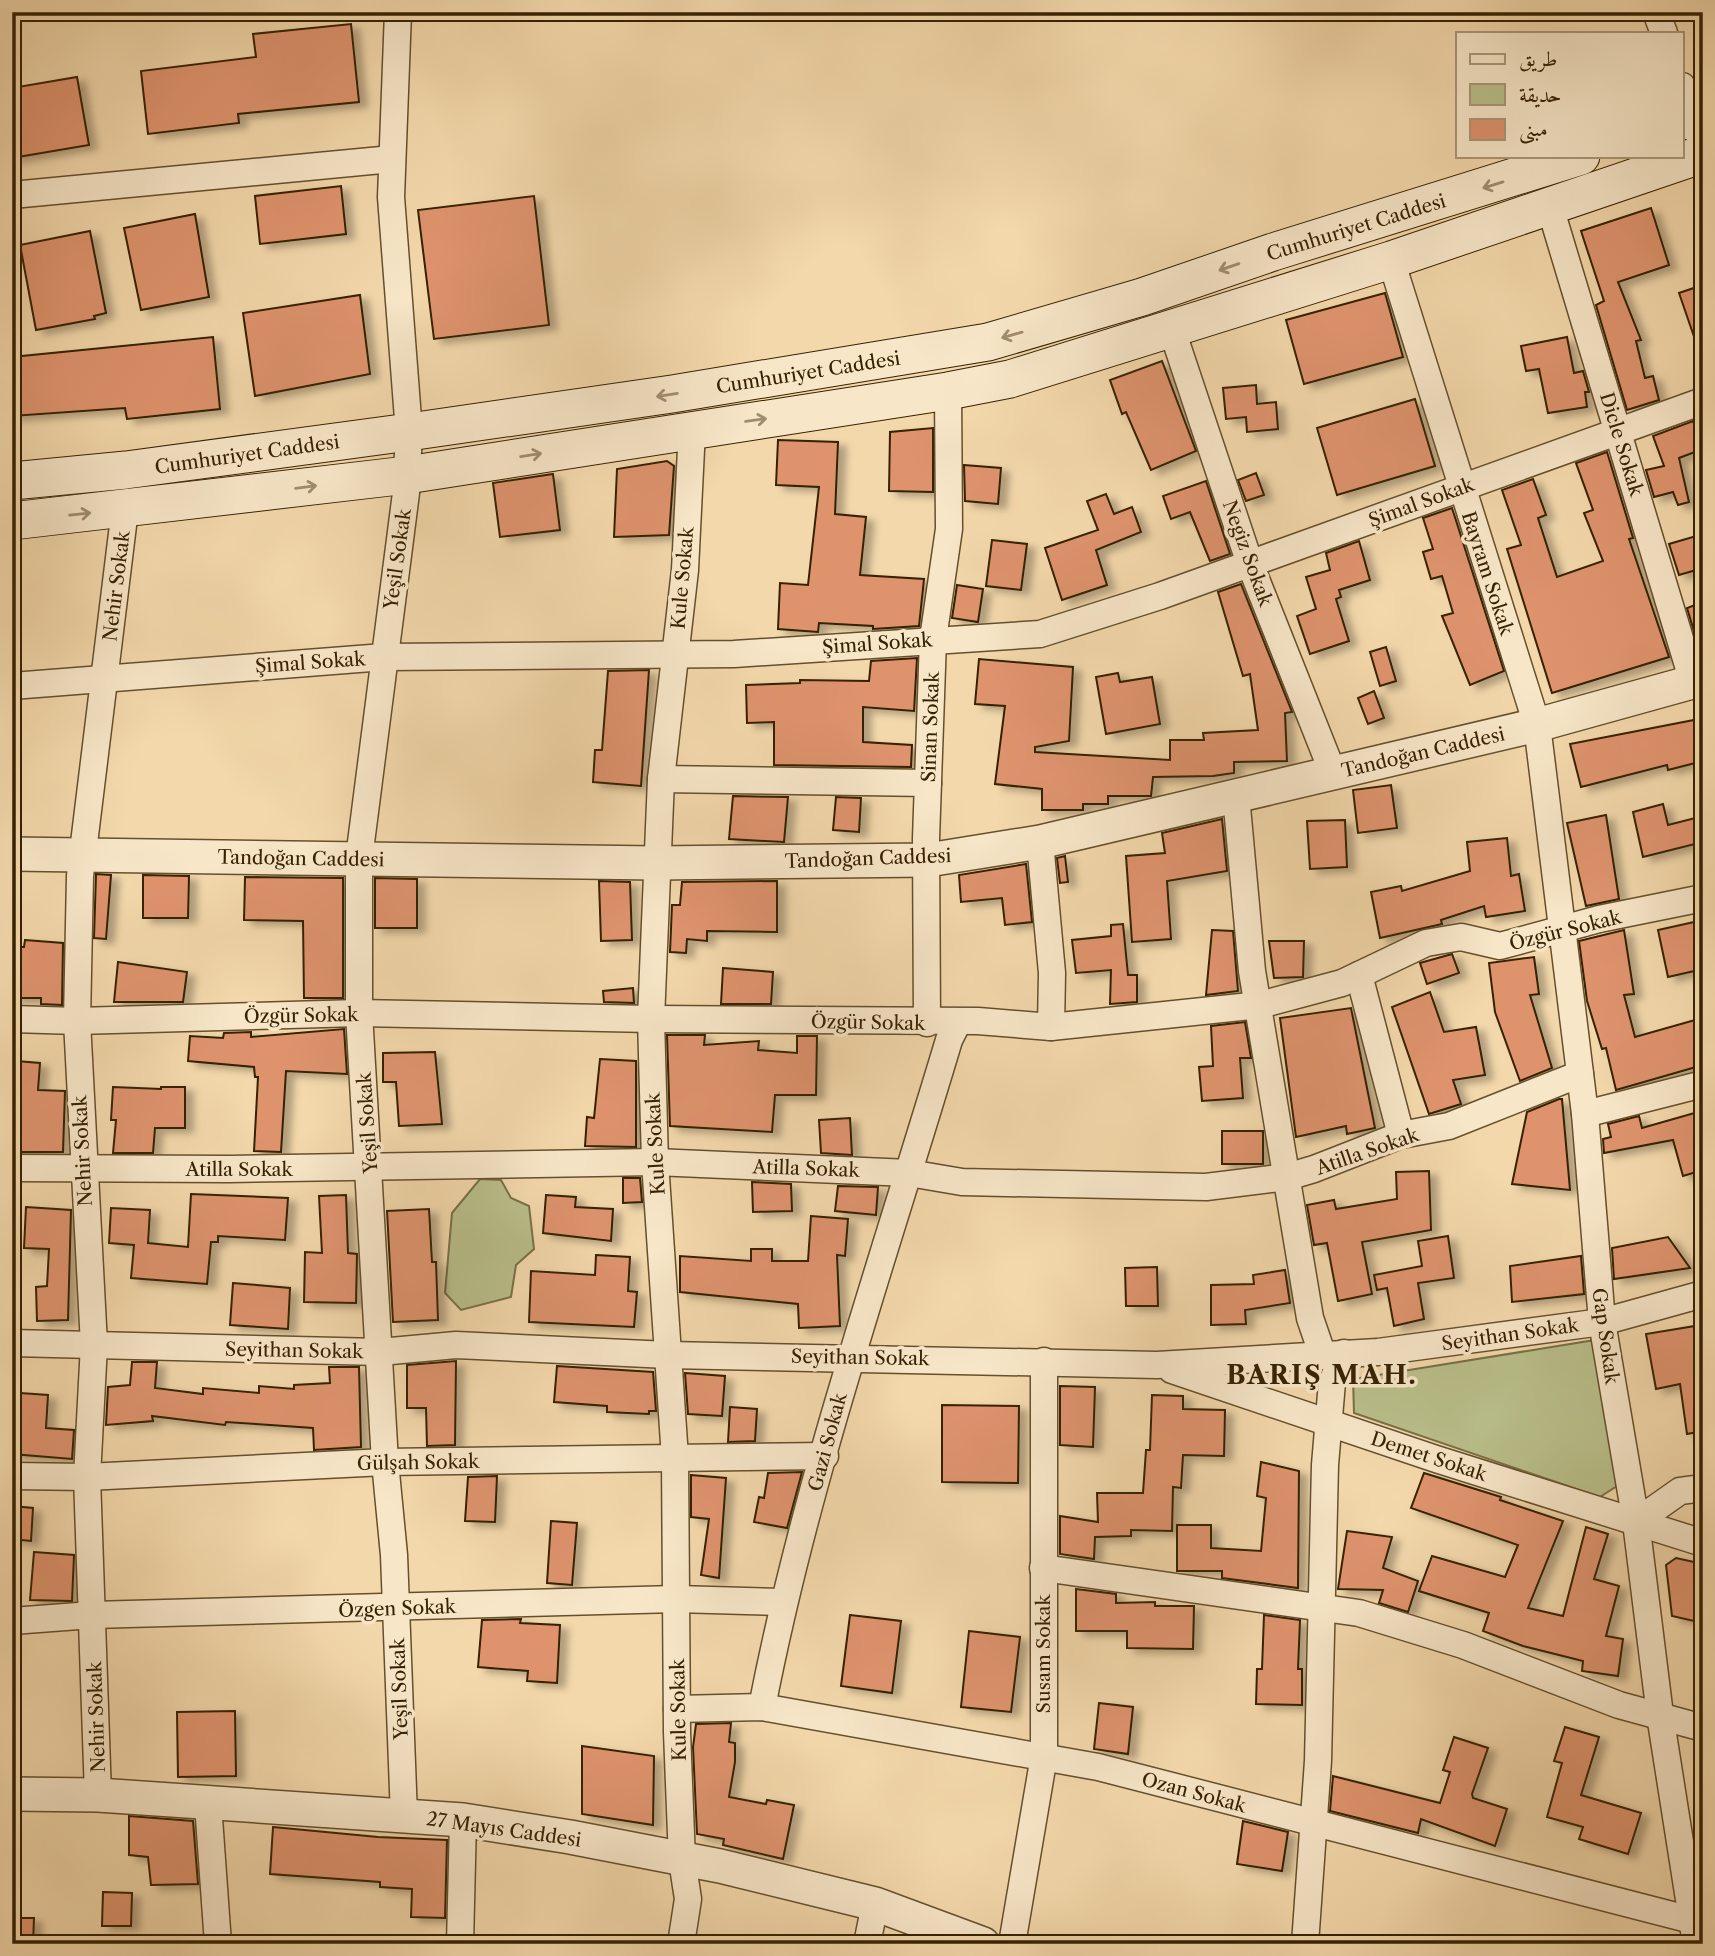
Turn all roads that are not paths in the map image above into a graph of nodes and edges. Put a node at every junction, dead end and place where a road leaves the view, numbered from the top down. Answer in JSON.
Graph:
{"nodes":[{"id":1,"x":398,"y":12,"type":"edge"},
{"id":2,"x":1656,"y":12,"type":"edge"},
{"id":3,"x":1664,"y":32,"type":"edge"},
{"id":4,"x":1703,"y":155,"type":"edge"},
{"id":5,"x":1575,"y":158,"type":"edge"},
{"id":6,"x":392,"y":159,"type":"junction"},
{"id":7,"x":12,"y":195,"type":"edge"},
{"id":8,"x":1550,"y":207,"type":"junction"},
{"id":9,"x":1391,"y":260,"type":"junction"},
{"id":10,"x":1172,"y":330,"type":"junction"},
{"id":11,"x":948,"y":391,"type":"junction"},
{"id":12,"x":1703,"y":401,"type":"edge"},
{"id":13,"x":692,"y":429,"type":"junction"},
{"id":14,"x":409,"y":432,"type":"junction"},
{"id":15,"x":1619,"y":432,"type":"junction"},
{"id":16,"x":407,"y":475,"type":"junction"},
{"id":17,"x":12,"y":481,"type":"edge"},
{"id":18,"x":1461,"y":488,"type":"junction"},
{"id":19,"x":125,"y":509,"type":"junction"},
{"id":20,"x":12,"y":521,"type":"edge"},
{"id":21,"x":1251,"y":564,"type":"junction"},
{"id":22,"x":933,"y":639,"type":"junction"},
{"id":23,"x":675,"y":656,"type":"junction"},
{"id":24,"x":384,"y":657,"type":"junction"},
{"id":25,"x":105,"y":678,"type":"junction"},
{"id":26,"x":1698,"y":680,"type":"edge"},
{"id":27,"x":12,"y":686,"type":"edge"},
{"id":28,"x":1537,"y":724,"type":"junction"},
{"id":29,"x":1333,"y":773,"type":"junction"},
{"id":30,"x":661,"y":779,"type":"junction"},
{"id":31,"x":928,"y":783,"type":"junction"},
{"id":32,"x":1236,"y":796,"type":"junction"},
{"id":33,"x":1040,"y":842,"type":"junction"},
{"id":34,"x":12,"y":854,"type":"edge"},
{"id":35,"x":84,"y":855,"type":"junction"},
{"id":36,"x":359,"y":858,"type":"junction"},
{"id":37,"x":928,"y":860,"type":"junction"},
{"id":38,"x":656,"y":863,"type":"junction"},
{"id":39,"x":1703,"y":898,"type":"edge"},
{"id":40,"x":1560,"y":929,"type":"junction"},
{"id":41,"x":1359,"y":975,"type":"junction"},
{"id":42,"x":1260,"y":1005,"type":"junction"},
{"id":43,"x":359,"y":1013,"type":"junction"},
{"id":44,"x":12,"y":1019,"type":"edge"},
{"id":45,"x":650,"y":1019,"type":"junction"},
{"id":46,"x":77,"y":1021,"type":"junction"},
{"id":47,"x":958,"y":1022,"type":"junction"},
{"id":48,"x":927,"y":1023,"type":"junction"},
{"id":49,"x":1051,"y":1027,"type":"junction"},
{"id":50,"x":1580,"y":1074,"type":"junction"},
{"id":51,"x":1703,"y":1084,"type":"edge"},
{"id":52,"x":1585,"y":1114,"type":"junction"},
{"id":53,"x":1401,"y":1135,"type":"junction"},
{"id":54,"x":655,"y":1162,"type":"junction"},
{"id":55,"x":370,"y":1167,"type":"junction"},
{"id":56,"x":12,"y":1168,"type":"edge"},
{"id":57,"x":82,"y":1168,"type":"junction"},
{"id":58,"x":909,"y":1172,"type":"junction"},
{"id":59,"x":1287,"y":1177,"type":"junction"},
{"id":60,"x":1703,"y":1294,"type":"edge"},
{"id":61,"x":1602,"y":1322,"type":"junction"},
{"id":62,"x":12,"y":1343,"type":"edge"},
{"id":63,"x":94,"y":1345,"type":"junction"},
{"id":64,"x":380,"y":1352,"type":"junction"},
{"id":65,"x":1334,"y":1354,"type":"junction"},
{"id":66,"x":668,"y":1355,"type":"junction"},
{"id":67,"x":850,"y":1356,"type":"junction"},
{"id":68,"x":1044,"y":1361,"type":"junction"},
{"id":69,"x":1157,"y":1365,"type":"junction"},
{"id":70,"x":1328,"y":1422,"type":"junction"},
{"id":71,"x":825,"y":1456,"type":"junction"},
{"id":72,"x":675,"y":1458,"type":"junction"},
{"id":73,"x":384,"y":1462,"type":"junction"},
{"id":74,"x":12,"y":1476,"type":"edge"},
{"id":75,"x":88,"y":1477,"type":"junction"},
{"id":76,"x":1703,"y":1488,"type":"edge"},
{"id":77,"x":1636,"y":1522,"type":"junction"},
{"id":78,"x":1703,"y":1542,"type":"edge"},
{"id":79,"x":1043,"y":1568,"type":"junction"},
{"id":80,"x":676,"y":1599,"type":"junction"},
{"id":81,"x":782,"y":1602,"type":"junction"},
{"id":82,"x":1320,"y":1606,"type":"junction"},
{"id":83,"x":396,"y":1607,"type":"junction"},
{"id":84,"x":92,"y":1615,"type":"junction"},
{"id":85,"x":12,"y":1621,"type":"edge"},
{"id":86,"x":762,"y":1707,"type":"junction"},
{"id":87,"x":677,"y":1709,"type":"junction"},
{"id":88,"x":1660,"y":1715,"type":"junction"},
{"id":89,"x":1703,"y":1728,"type":"edge"},
{"id":90,"x":1044,"y":1756,"type":"junction"},
{"id":91,"x":12,"y":1794,"type":"edge"},
{"id":92,"x":99,"y":1795,"type":"junction"},
{"id":93,"x":208,"y":1804,"type":"junction"},
{"id":94,"x":404,"y":1816,"type":"junction"},
{"id":95,"x":463,"y":1820,"type":"junction"},
{"id":96,"x":1312,"y":1824,"type":"junction"},
{"id":97,"x":682,"y":1860,"type":"junction"},
{"id":98,"x":875,"y":1904,"type":"junction"},
{"id":99,"x":1698,"y":1929,"type":"edge"},
{"id":100,"x":218,"y":1944,"type":"edge"},
{"id":101,"x":460,"y":1944,"type":"edge"},
{"id":102,"x":681,"y":1944,"type":"edge"},
{"id":103,"x":867,"y":1944,"type":"edge"},
{"id":104,"x":983,"y":1944,"type":"edge"},
{"id":105,"x":1012,"y":1944,"type":"edge"},
{"id":106,"x":1305,"y":1944,"type":"edge"}],
"edges":[{"from":1,"to":6,"type":"street","name":"Yeşil Sokak"},
{"from":2,"to":3,"type":"street"},
{"from":4,"to":8,"type":"main road"},
{"from":5,"to":14,"type":"main road","name":"Cumhuriyet Caddesi","one_way":true},
{"from":6,"to":7,"type":"street"},
{"from":6,"to":14,"type":"street","name":"Yeşil Sokak"},
{"from":8,"to":9,"type":"main road"},
{"from":8,"to":15,"type":"street","name":"Dicle Sokak"},
{"from":9,"to":10,"type":"main road"},
{"from":9,"to":18,"type":"street","name":"Bayram Sokak"},
{"from":10,"to":11,"type":"main road"},
{"from":10,"to":21,"type":"street","name":"Negiz Sokak"},
{"from":13,"to":11,"type":"main road","one_way":true},
{"from":11,"to":22,"type":"street","name":"Sinan Sokak"},
{"from":12,"to":15,"type":"street","name":"Şimal Sokak"},
{"from":16,"to":13,"type":"main road","one_way":true},
{"from":13,"to":23,"type":"street","name":"Kule Sokak"},
{"from":14,"to":16,"type":"street","name":"Yeşil Sokak"},
{"from":14,"to":17,"type":"main road","name":"Cumhuriyet Caddesi"},
{"from":15,"to":18,"type":"street","name":"Şimal Sokak"},
{"from":15,"to":26,"type":"street","name":"Dicle Sokak"},
{"from":19,"to":16,"type":"main road","one_way":true},
{"from":16,"to":24,"type":"street","name":"Yeşil Sokak"},
{"from":18,"to":21,"type":"street","name":"Şimal Sokak"},
{"from":18,"to":28,"type":"street","name":"Bayram Sokak"},
{"from":20,"to":19,"type":"main road","one_way":true},
{"from":19,"to":25,"type":"street","name":"Nehir Sokak"},
{"from":21,"to":22,"type":"street","name":"Şimal Sokak"},
{"from":21,"to":29,"type":"street","name":"Negiz Sokak"},
{"from":22,"to":23,"type":"street","name":"Şimal Sokak"},
{"from":22,"to":31,"type":"street","name":"Sinan Sokak"},
{"from":23,"to":24,"type":"street","name":"Şimal Sokak"},
{"from":23,"to":30,"type":"street","name":"Kule Sokak"},
{"from":24,"to":25,"type":"street","name":"Şimal Sokak"},
{"from":24,"to":36,"type":"street","name":"Yeşil Sokak"},
{"from":25,"to":27,"type":"street","name":"Şimal Sokak"},
{"from":25,"to":35,"type":"street","name":"Nehir Sokak"},
{"from":26,"to":28,"type":"street","name":"Tandoğan Caddesi"},
{"from":28,"to":29,"type":"street","name":"Tandoğan Caddesi"},
{"from":28,"to":40,"type":"street","name":"Gap Sokak"},
{"from":29,"to":32,"type":"street","name":"Tandoğan Caddesi"},
{"from":30,"to":31,"type":"street"},
{"from":30,"to":38,"type":"street","name":"Kule Sokak"},
{"from":31,"to":37,"type":"street","name":"Sinan Sokak"},
{"from":32,"to":33,"type":"street","name":"Tandoğan Caddesi"},
{"from":32,"to":42,"type":"street"},
{"from":33,"to":37,"type":"street","name":"Tandoğan Caddesi"},
{"from":33,"to":49,"type":"street"},
{"from":34,"to":35,"type":"street","name":"Tandoğan Caddesi"},
{"from":35,"to":36,"type":"street","name":"Tandoğan Caddesi"},
{"from":35,"to":46,"type":"street","name":"Nehir Sokak"},
{"from":36,"to":38,"type":"street","name":"Tandoğan Caddesi"},
{"from":36,"to":43,"type":"street","name":"Yeşil Sokak"},
{"from":37,"to":38,"type":"street","name":"Tandoğan Caddesi"},
{"from":37,"to":48,"type":"street","name":"Sinan Sokak"},
{"from":38,"to":45,"type":"street","name":"Kule Sokak"},
{"from":39,"to":40,"type":"street","name":"Özgür Sokak"},
{"from":40,"to":41,"type":"street","name":"Özgür Sokak"},
{"from":40,"to":50,"type":"street","name":"Gap Sokak"},
{"from":41,"to":42,"type":"street","name":"Özgür Sokak"},
{"from":41,"to":53,"type":"street"},
{"from":42,"to":49,"type":"street","name":"Özgür Sokak"},
{"from":42,"to":59,"type":"street"},
{"from":43,"to":45,"type":"street","name":"Özgür Sokak"},
{"from":43,"to":46,"type":"street","name":"Özgür Sokak"},
{"from":43,"to":55,"type":"street","name":"Yeşil Sokak"},
{"from":44,"to":46,"type":"street","name":"Özgür Sokak"},
{"from":45,"to":48,"type":"street","name":"Özgür Sokak"},
{"from":45,"to":54,"type":"street","name":"Kule Sokak"},
{"from":46,"to":57,"type":"street","name":"Nehir Sokak"},
{"from":47,"to":48,"type":"street","name":"Özgür Sokak"},
{"from":47,"to":49,"type":"street","name":"Özgür Sokak"},
{"from":47,"to":58,"type":"street","name":"Gazi Sokak"},
{"from":50,"to":52,"type":"street","name":"Gap Sokak"},
{"from":50,"to":53,"type":"street","name":"Atilla Sokak"},
{"from":51,"to":52,"type":"street"},
{"from":52,"to":61,"type":"street","name":"Gap Sokak"},
{"from":53,"to":59,"type":"street","name":"Atilla Sokak"},
{"from":54,"to":55,"type":"street","name":"Atilla Sokak"},
{"from":54,"to":58,"type":"street","name":"Atilla Sokak"},
{"from":54,"to":66,"type":"street","name":"Kule Sokak"},
{"from":55,"to":57,"type":"street","name":"Atilla Sokak"},
{"from":55,"to":64,"type":"street","name":"Yeşil Sokak"},
{"from":56,"to":57,"type":"street","name":"Atilla Sokak"},
{"from":57,"to":63,"type":"street","name":"Nehir Sokak"},
{"from":58,"to":59,"type":"street","name":"Atilla Sokak"},
{"from":58,"to":67,"type":"street","name":"Gazi Sokak"},
{"from":59,"to":65,"type":"street"},
{"from":60,"to":61,"type":"street","name":"Seyithan Sokak"},
{"from":61,"to":65,"type":"street","name":"Seyithan Sokak"},
{"from":61,"to":77,"type":"street","name":"Gap Sokak"},
{"from":62,"to":63,"type":"street","name":"Seyithan Sokak"},
{"from":63,"to":64,"type":"street","name":"Seyithan Sokak"},
{"from":63,"to":75,"type":"street","name":"Nehir Sokak"},
{"from":64,"to":66,"type":"street","name":"Seyithan Sokak"},
{"from":64,"to":73,"type":"street","name":"Yeşil Sokak"},
{"from":65,"to":69,"type":"street","name":"Seyithan Sokak"},
{"from":65,"to":70,"type":"street"},
{"from":66,"to":67,"type":"street","name":"Seyithan Sokak"},
{"from":66,"to":72,"type":"street","name":"Kule Sokak"},
{"from":67,"to":68,"type":"street","name":"Seyithan Sokak"},
{"from":67,"to":71,"type":"street","name":"Gazi Sokak"},
{"from":68,"to":69,"type":"street","name":"Seyithan Sokak"},
{"from":68,"to":79,"type":"street","name":"Susam Sokak"},
{"from":69,"to":70,"type":"street","name":"Demet Sokak"},
{"from":70,"to":77,"type":"street","name":"Demet Sokak"},
{"from":70,"to":82,"type":"street"},
{"from":71,"to":72,"type":"street","name":"Gülşah Sokak"},
{"from":71,"to":81,"type":"street","name":"Gazi Sokak"},
{"from":72,"to":73,"type":"street","name":"Gülşah Sokak"},
{"from":72,"to":80,"type":"street","name":"Kule Sokak"},
{"from":73,"to":75,"type":"street","name":"Gülşah Sokak"},
{"from":73,"to":83,"type":"street","name":"Yeşil Sokak"},
{"from":74,"to":75,"type":"street","name":"Gülşah Sokak"},
{"from":75,"to":84,"type":"street","name":"Nehir Sokak"},
{"from":76,"to":77,"type":"street"},
{"from":77,"to":78,"type":"street","name":"Demet Sokak"},
{"from":77,"to":88,"type":"street","name":"Gap Sokak"},
{"from":79,"to":82,"type":"street"},
{"from":79,"to":90,"type":"street","name":"Susam Sokak"},
{"from":80,"to":81,"type":"street","name":"Özgen Sokak"},
{"from":80,"to":83,"type":"street","name":"Özgen Sokak"},
{"from":80,"to":87,"type":"street","name":"Kule Sokak"},
{"from":81,"to":86,"type":"street","name":"Gazi Sokak"},
{"from":82,"to":88,"type":"street"},
{"from":82,"to":96,"type":"street"},
{"from":83,"to":84,"type":"street","name":"Özgen Sokak"},
{"from":83,"to":94,"type":"street","name":"Yeşil Sokak"},
{"from":84,"to":85,"type":"street","name":"Özgen Sokak"},
{"from":84,"to":92,"type":"street","name":"Nehir Sokak"},
{"from":86,"to":87,"type":"street","name":"Ozan Sokak"},
{"from":86,"to":90,"type":"street","name":"Ozan Sokak"},
{"from":87,"to":97,"type":"street","name":"Kule Sokak"},
{"from":88,"to":89,"type":"street"},
{"from":88,"to":99,"type":"street","name":"Gap Sokak"},
{"from":90,"to":96,"type":"street","name":"Ozan Sokak"},
{"from":90,"to":105,"type":"street","name":"Susam Sokak"},
{"from":91,"to":92,"type":"street","name":"27 Mayıs Caddesi"},
{"from":92,"to":93,"type":"street","name":"27 Mayıs Caddesi"},
{"from":93,"to":94,"type":"street","name":"27 Mayıs Caddesi"},
{"from":93,"to":100,"type":"street"},
{"from":94,"to":95,"type":"street","name":"27 Mayıs Caddesi"},
{"from":95,"to":97,"type":"street","name":"27 Mayıs Caddesi"},
{"from":95,"to":101,"type":"street"},
{"from":96,"to":99,"type":"street","name":"Ozan Sokak"},
{"from":96,"to":106,"type":"street"},
{"from":97,"to":98,"type":"street","name":"27 Mayıs Caddesi"},
{"from":97,"to":102,"type":"street","name":"Kule Sokak"},
{"from":98,"to":103,"type":"street"},
{"from":98,"to":104,"type":"street","name":"27 Mayıs Caddesi"}]}
